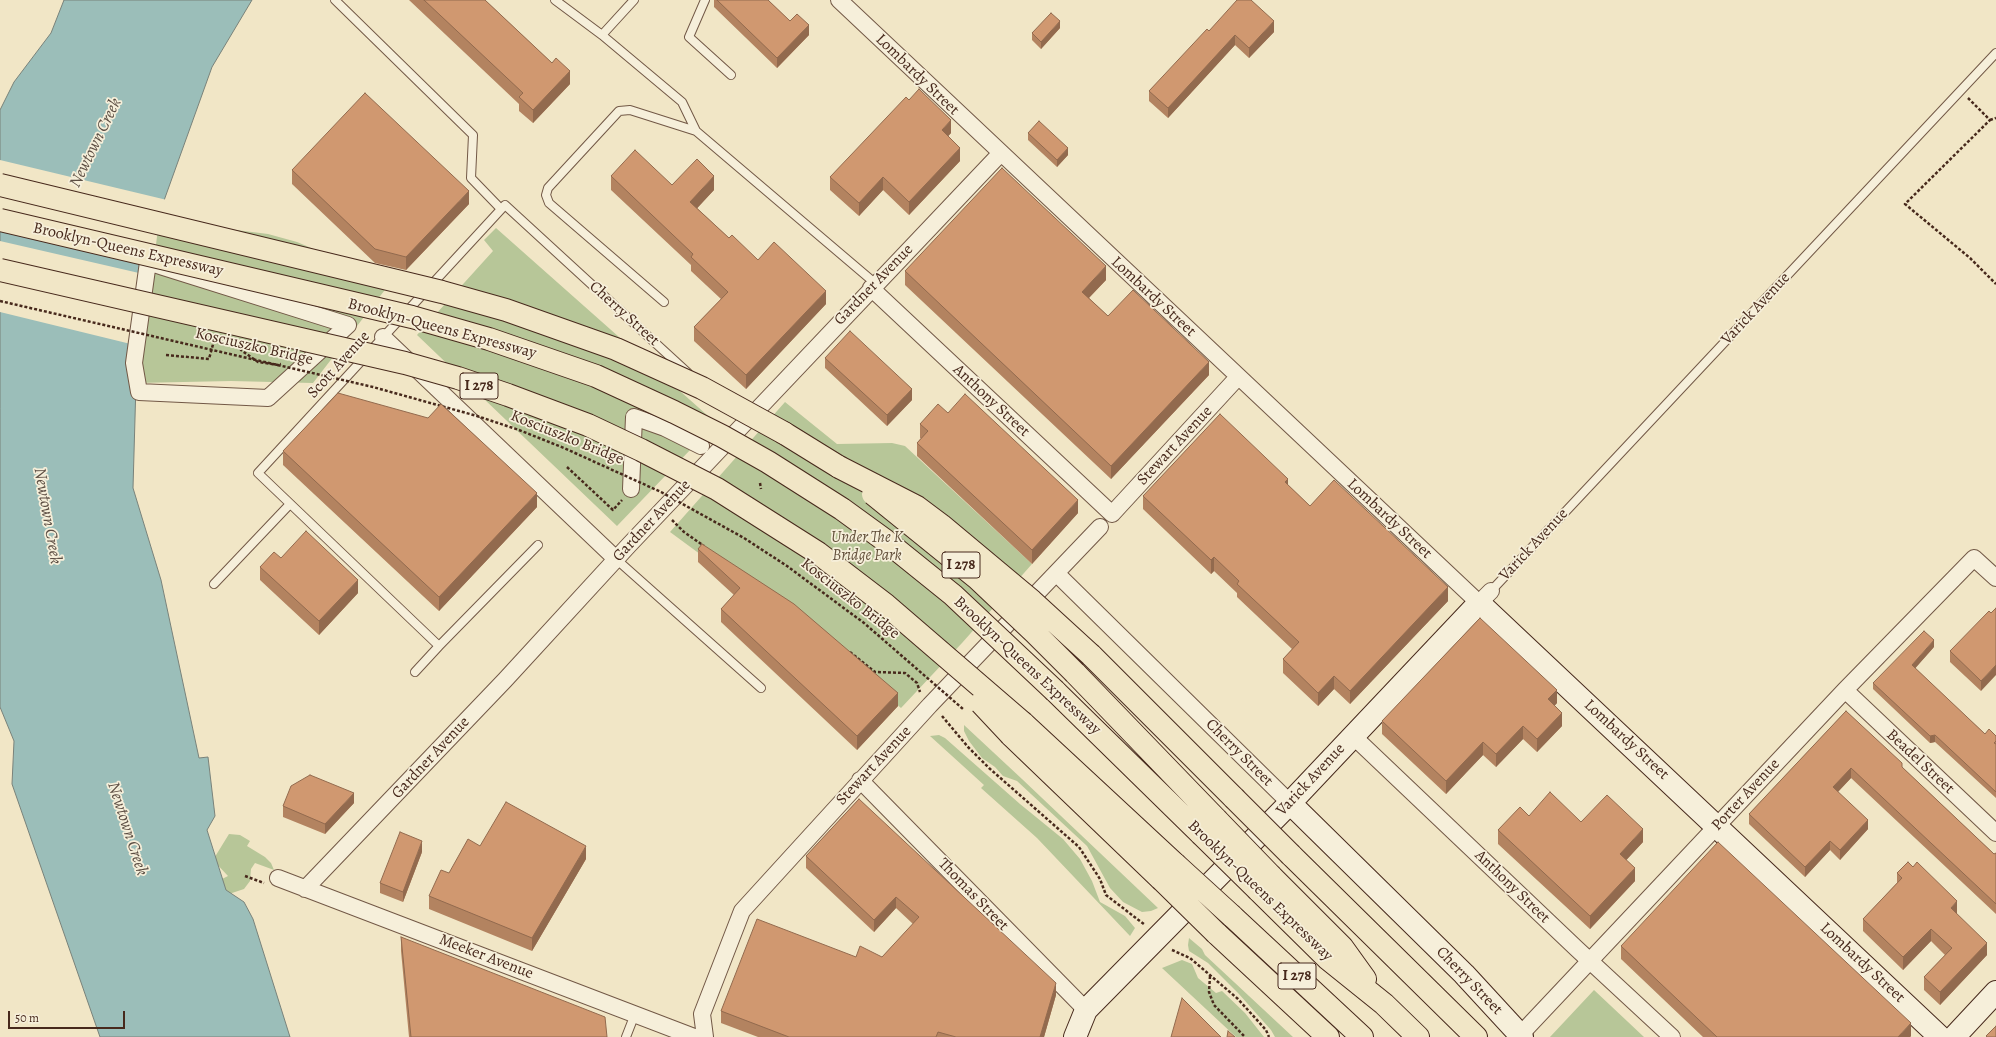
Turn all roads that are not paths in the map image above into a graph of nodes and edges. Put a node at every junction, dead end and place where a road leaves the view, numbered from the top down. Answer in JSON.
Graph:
{"nodes":[{"id":1,"x":334,"y":0,"type":"edge"},
{"id":2,"x":555,"y":0,"type":"edge"},
{"id":3,"x":634,"y":0,"type":"edge"},
{"id":4,"x":705,"y":0,"type":"edge"},
{"id":5,"x":839,"y":0,"type":"edge"},
{"id":6,"x":602,"y":35,"type":"junction"},
{"id":7,"x":1996,"y":53,"type":"edge"},
{"id":8,"x":731,"y":75,"type":"dead end"},
{"id":9,"x":696,"y":131,"type":"junction"},
{"id":10,"x":1000,"y":154,"type":"junction"},
{"id":11,"x":0,"y":185,"type":"edge"},
{"id":12,"x":503,"y":207,"type":"junction"},
{"id":13,"x":0,"y":220,"type":"edge"},
{"id":14,"x":0,"y":270,"type":"edge"},
{"id":15,"x":874,"y":286,"type":"junction"},
{"id":16,"x":664,"y":302,"type":"dead end"},
{"id":17,"x":383,"y":338,"type":"junction"},
{"id":18,"x":690,"y":375,"type":"joint"},
{"id":19,"x":1238,"y":377,"type":"junction"},
{"id":20,"x":139,"y":392,"type":"joint"},
{"id":21,"x":743,"y":424,"type":"junction"},
{"id":22,"x":701,"y":446,"type":"dead end"},
{"id":23,"x":839,"y":467,"type":"junction"},
{"id":24,"x":631,"y":490,"type":"road end"},
{"id":25,"x":290,"y":504,"type":"junction"},
{"id":26,"x":1112,"y":514,"type":"joint"},
{"id":27,"x":1100,"y":527,"type":"dead end"},
{"id":28,"x":538,"y":545,"type":"dead end"},
{"id":29,"x":616,"y":559,"type":"junction"},
{"id":30,"x":1056,"y":573,"type":"junction"},
{"id":31,"x":1996,"y":578,"type":"edge"},
{"id":32,"x":214,"y":584,"type":"dead end"},
{"id":33,"x":1485,"y":597,"type":"junction"},
{"id":34,"x":439,"y":646,"type":"junction"},
{"id":35,"x":415,"y":672,"type":"dead end"},
{"id":36,"x":760,"y":688,"type":"dead end"},
{"id":37,"x":1845,"y":690,"type":"junction"},
{"id":38,"x":1353,"y":736,"type":"junction"},
{"id":39,"x":860,"y":780,"type":"junction"},
{"id":40,"x":1290,"y":803,"type":"junction"},
{"id":41,"x":1209,"y":826,"type":"junction"},
{"id":42,"x":1717,"y":826,"type":"junction"},
{"id":43,"x":1996,"y":833,"type":"edge"},
{"id":44,"x":1168,"y":871,"type":"junction"},
{"id":45,"x":278,"y":878,"type":"dead end"},
{"id":46,"x":305,"y":889,"type":"junction"},
{"id":47,"x":1590,"y":961,"type":"junction"},
{"id":48,"x":1996,"y":992,"type":"edge"},
{"id":49,"x":1086,"y":1010,"type":"junction"},
{"id":50,"x":635,"y":1014,"type":"junction"},
{"id":51,"x":1521,"y":1036,"type":"edge"},
{"id":52,"x":626,"y":1037,"type":"edge"},
{"id":53,"x":694,"y":1037,"type":"edge"},
{"id":54,"x":705,"y":1037,"type":"edge"},
{"id":55,"x":1075,"y":1037,"type":"edge"},
{"id":56,"x":1328,"y":1037,"type":"edge"},
{"id":57,"x":1362,"y":1037,"type":"edge"},
{"id":58,"x":1418,"y":1037,"type":"edge"},
{"id":59,"x":1476,"y":1037,"type":"edge"},
{"id":60,"x":1672,"y":1037,"type":"edge"},
{"id":61,"x":1940,"y":1037,"type":"edge"},
{"id":62,"x":1954,"y":1037,"type":"edge"}],
"edges":[{"from":1,"to":12,"type":"lane","name":"Cherry Street"},
{"from":2,"to":6,"type":"lane"},
{"from":3,"to":6,"type":"lane"},
{"from":4,"to":8,"type":"lane"},
{"from":5,"to":10,"type":"street","name":"Lombardy Street"},
{"from":6,"to":9,"type":"lane"},
{"from":7,"to":33,"type":"lane","name":"Varick Avenue"},
{"from":9,"to":15,"type":"lane"},
{"from":9,"to":16,"type":"lane"},
{"from":10,"to":15,"type":"street","name":"Gardner Avenue"},
{"from":10,"to":19,"type":"street","name":"Lombardy Street"},
{"from":11,"to":23,"type":"highway","name":"Brooklyn-Queens Expressway","number":"I 278","bridge":true},
{"from":12,"to":17,"type":"lane","name":"Scott Avenue"},
{"from":12,"to":18,"type":"lane","name":"Cherry Street"},
{"from":13,"to":41,"type":"highway","name":"Brooklyn-Queens Expressway","number":"I 278","bridge":true},
{"from":14,"to":44,"type":"highway","number":"I 278","bridge":true},
{"from":15,"to":21,"type":"street","name":"Gardner Avenue"},
{"from":15,"to":26,"type":"street","name":"Anthony Street"},
{"from":17,"to":25,"type":"lane","name":"Scott Avenue"},
{"from":17,"to":29,"type":"street"},
{"from":18,"to":21,"type":"street","name":"Cherry Street"},
{"from":19,"to":26,"type":"street","name":"Stewart Avenue"},
{"from":19,"to":33,"type":"street","name":"Lombardy Street"},
{"from":20,"to":20,"type":"street"},
{"from":21,"to":29,"type":"street","name":"Gardner Avenue"},
{"from":22,"to":24,"type":"street"},
{"from":23,"to":41,"type":"highway","number":"I 278","bridge":true},
{"from":23,"to":59,"type":"highway","bridge":true},
{"from":25,"to":32,"type":"lane"},
{"from":25,"to":34,"type":"lane"},
{"from":27,"to":30,"type":"street","name":"Stewart Avenue"},
{"from":28,"to":34,"type":"lane"},
{"from":29,"to":36,"type":"lane"},
{"from":29,"to":46,"type":"street","name":"Gardner Avenue"},
{"from":30,"to":39,"type":"street","name":"Stewart Avenue"},
{"from":30,"to":40,"type":"street","name":"Cherry Street"},
{"from":31,"to":37,"type":"street","name":"Porter Avenue"},
{"from":33,"to":38,"type":"main road","name":"Varick Avenue"},
{"from":33,"to":42,"type":"main road","name":"Lombardy Street"},
{"from":34,"to":35,"type":"lane"},
{"from":37,"to":42,"type":"street","name":"Porter Avenue"},
{"from":37,"to":43,"type":"street","name":"Beadel Street"},
{"from":38,"to":40,"type":"main road","name":"Varick Avenue"},
{"from":38,"to":47,"type":"street","name":"Anthony Street"},
{"from":39,"to":49,"type":"street","name":"Thomas Street"},
{"from":39,"to":54,"type":"street","name":"Stewart Avenue"},
{"from":40,"to":49,"type":"main road","name":"Varick Avenue"},
{"from":40,"to":51,"type":"main road","name":"Cherry Street"},
{"from":41,"to":58,"type":"highway","number":"I 278","bridge":true},
{"from":42,"to":47,"type":"street","name":"Porter Avenue"},
{"from":42,"to":61,"type":"main road","name":"Lombardy Street"},
{"from":44,"to":56,"type":"highway","bridge":true},
{"from":44,"to":57,"type":"highway","number":"I 278","bridge":true},
{"from":45,"to":46,"type":"street","name":"Meeker Avenue"},
{"from":46,"to":50,"type":"street","name":"Meeker Avenue"},
{"from":47,"to":51,"type":"street","name":"Porter Avenue"},
{"from":47,"to":60,"type":"street","name":"Anthony Street"},
{"from":48,"to":62,"type":"main road"},
{"from":49,"to":55,"type":"main road","name":"Varick Avenue"},
{"from":50,"to":52,"type":"lane"},
{"from":50,"to":53,"type":"street","name":"Meeker Avenue"}]}
